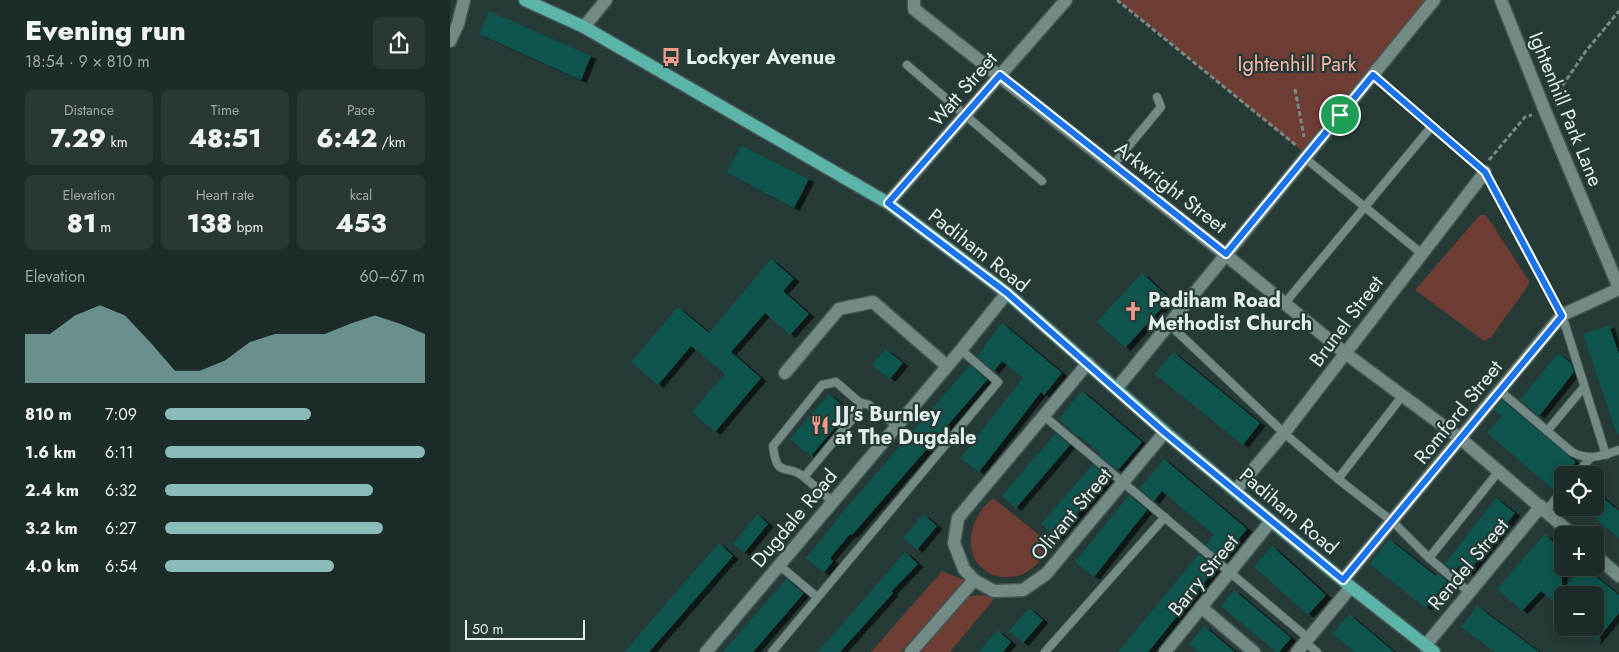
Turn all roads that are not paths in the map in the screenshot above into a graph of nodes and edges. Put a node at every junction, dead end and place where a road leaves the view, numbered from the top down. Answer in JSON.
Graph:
{"nodes":[{"id":1,"x":464,"y":0,"type":"edge"},
{"id":2,"x":525,"y":0,"type":"edge"},
{"id":3,"x":606,"y":0,"type":"edge"},
{"id":4,"x":914,"y":0,"type":"edge"},
{"id":5,"x":1066,"y":0,"type":"edge"},
{"id":6,"x":1434,"y":0,"type":"edge"},
{"id":7,"x":1502,"y":0,"type":"edge"},
{"id":8,"x":584,"y":27,"type":"junction"},
{"id":9,"x":450,"y":41,"type":"edge"},
{"id":10,"x":907,"y":66,"type":"dead end"},
{"id":11,"x":1000,"y":75,"type":"junction"},
{"id":12,"x":1373,"y":75,"type":"junction"},
{"id":13,"x":1157,"y":97,"type":"dead end"},
{"id":14,"x":964,"y":115,"type":"junction"},
{"id":15,"x":1432,"y":126,"type":"junction"},
{"id":16,"x":1306,"y":157,"type":"junction"},
{"id":17,"x":1113,"y":165,"type":"junction"},
{"id":18,"x":1483,"y":170,"type":"junction"},
{"id":19,"x":1042,"y":181,"type":"dead end"},
{"id":20,"x":888,"y":203,"type":"junction"},
{"id":21,"x":1365,"y":208,"type":"junction"},
{"id":22,"x":1226,"y":254,"type":"junction"},
{"id":23,"x":1421,"y":254,"type":"junction"},
{"id":24,"x":1619,"y":288,"type":"edge"},
{"id":25,"x":1007,"y":293,"type":"junction"},
{"id":26,"x":1285,"y":303,"type":"junction"},
{"id":27,"x":1562,"y":316,"type":"junction"},
{"id":28,"x":1169,"y":324,"type":"junction"},
{"id":29,"x":961,"y":350,"type":"junction"},
{"id":30,"x":1345,"y":352,"type":"junction"},
{"id":31,"x":1088,"y":363,"type":"junction"},
{"id":32,"x":947,"y":366,"type":"junction"},
{"id":33,"x":785,"y":373,"type":"dead end"},
{"id":34,"x":1584,"y":387,"type":"junction"},
{"id":35,"x":1117,"y":388,"type":"junction"},
{"id":36,"x":1499,"y":390,"type":"junction"},
{"id":37,"x":1403,"y":395,"type":"junction"},
{"id":38,"x":859,"y":402,"type":"junction"},
{"id":39,"x":1044,"y":416,"type":"junction"},
{"id":40,"x":897,"y":426,"type":"junction"},
{"id":41,"x":1547,"y":431,"type":"junction"},
{"id":42,"x":1164,"y":432,"type":"junction"},
{"id":43,"x":1284,"y":433,"type":"junction"},
{"id":44,"x":1461,"y":439,"type":"junction"},
{"id":45,"x":1619,"y":450,"type":"edge"},
{"id":46,"x":1606,"y":455,"type":"junction"},
{"id":47,"x":1591,"y":457,"type":"junction"},
{"id":48,"x":1584,"y":466,"type":"edge"},
{"id":49,"x":1499,"y":471,"type":"junction"},
{"id":50,"x":804,"y":477,"type":"junction"},
{"id":51,"x":1338,"y":479,"type":"junction"},
{"id":52,"x":1123,"y":482,"type":"junction"},
{"id":53,"x":1235,"y":492,"type":"junction"},
{"id":54,"x":1554,"y":498,"type":"edge"},
{"id":55,"x":833,"y":502,"type":"junction"},
{"id":56,"x":1543,"y":508,"type":"junction"},
{"id":57,"x":1165,"y":517,"type":"junction"},
{"id":58,"x":1271,"y":521,"type":"junction"},
{"id":59,"x":1393,"y":522,"type":"junction"},
{"id":60,"x":1563,"y":526,"type":"edge"},
{"id":61,"x":1428,"y":558,"type":"junction"},
{"id":62,"x":1604,"y":563,"type":"edge"},
{"id":63,"x":779,"y":565,"type":"junction"},
{"id":64,"x":1230,"y":572,"type":"junction"},
{"id":65,"x":1619,"y":576,"type":"edge"},
{"id":66,"x":974,"y":580,"type":"junction"},
{"id":67,"x":1347,"y":584,"type":"junction"},
{"id":68,"x":1469,"y":592,"type":"junction"},
{"id":69,"x":817,"y":597,"type":"junction"},
{"id":70,"x":1201,"y":607,"type":"junction"},
{"id":71,"x":1307,"y":640,"type":"junction"},
{"id":72,"x":1430,"y":650,"type":"edge"},
{"id":73,"x":706,"y":652,"type":"edge"},
{"id":74,"x":772,"y":652,"type":"edge"},
{"id":75,"x":912,"y":652,"type":"edge"},
{"id":76,"x":1045,"y":652,"type":"edge"},
{"id":77,"x":1167,"y":652,"type":"edge"},
{"id":78,"x":1254,"y":652,"type":"edge"},
{"id":79,"x":1297,"y":652,"type":"edge"},
{"id":80,"x":1318,"y":652,"type":"edge"}],
"edges":[{"from":1,"to":9,"type":"street"},
{"from":2,"to":8,"type":"main road","name":"Padiham Road"},
{"from":3,"to":8,"type":"street"},
{"from":4,"to":11,"type":"street","name":"Arkwright Street"},
{"from":5,"to":11,"type":"street","name":"Watt Street"},
{"from":6,"to":12,"type":"street"},
{"from":7,"to":24,"type":"street","name":"Ightenhill Park Lane"},
{"from":8,"to":20,"type":"main road","name":"Padiham Road"},
{"from":10,"to":14,"type":"lane"},
{"from":11,"to":14,"type":"street","name":"Watt Street"},
{"from":11,"to":17,"type":"street","name":"Arkwright Street"},
{"from":12,"to":15,"type":"lane"},
{"from":12,"to":16,"type":"street"},
{"from":13,"to":17,"type":"lane"},
{"from":14,"to":19,"type":"lane"},
{"from":14,"to":20,"type":"street","name":"Watt Street"},
{"from":15,"to":18,"type":"lane"},
{"from":15,"to":21,"type":"lane"},
{"from":16,"to":21,"type":"lane"},
{"from":16,"to":22,"type":"street"},
{"from":17,"to":22,"type":"street","name":"Arkwright Street"},
{"from":18,"to":23,"type":"street","name":"Brunel Street"},
{"from":18,"to":27,"type":"lane"},
{"from":20,"to":25,"type":"main road","name":"Padiham Road"},
{"from":21,"to":23,"type":"lane"},
{"from":21,"to":26,"type":"lane"},
{"from":22,"to":26,"type":"street","name":"Arkwright Street"},
{"from":22,"to":28,"type":"street"},
{"from":23,"to":30,"type":"street","name":"Brunel Street"},
{"from":24,"to":27,"type":"street","name":"Romford Street"},
{"from":25,"to":29,"type":"street","name":"Dugdale Road"},
{"from":25,"to":31,"type":"main road","name":"Padiham Road"},
{"from":26,"to":30,"type":"street","name":"Arkwright Street"},
{"from":27,"to":34,"type":"lane"},
{"from":27,"to":36,"type":"street","name":"Romford Street"},
{"from":28,"to":35,"type":"street"},
{"from":28,"to":43,"type":"lane"},
{"from":29,"to":32,"type":"street","name":"Dugdale Road"},
{"from":29,"to":69,"type":"lane"},
{"from":30,"to":37,"type":"street","name":"Arkwright Street"},
{"from":30,"to":43,"type":"street","name":"Brunel Street"},
{"from":31,"to":35,"type":"main road","name":"Padiham Road"},
{"from":31,"to":39,"type":"street"},
{"from":32,"to":33,"type":"street"},
{"from":32,"to":40,"type":"street","name":"Dugdale Road"},
{"from":34,"to":41,"type":"lane"},
{"from":34,"to":46,"type":"lane"},
{"from":35,"to":42,"type":"main road","name":"Padiham Road"},
{"from":36,"to":41,"type":"lane"},
{"from":36,"to":44,"type":"street","name":"Romford Street"},
{"from":37,"to":44,"type":"street","name":"Arkwright Street"},
{"from":37,"to":51,"type":"lane"},
{"from":38,"to":40,"type":"lane"},
{"from":38,"to":50,"type":"lane"},
{"from":38,"to":50,"type":"lane"},
{"from":39,"to":52,"type":"lane"},
{"from":39,"to":66,"type":"street"},
{"from":40,"to":55,"type":"street","name":"Dugdale Road"},
{"from":41,"to":47,"type":"lane"},
{"from":42,"to":52,"type":"street","name":"Olivant Street"},
{"from":42,"to":53,"type":"main road","name":"Padiham Road"},
{"from":43,"to":51,"type":"lane"},
{"from":43,"to":53,"type":"street","name":"Brunel Street"},
{"from":44,"to":49,"type":"street","name":"Arkwright Street"},
{"from":44,"to":59,"type":"street","name":"Romford Street"},
{"from":45,"to":46,"type":"lane"},
{"from":46,"to":47,"type":"lane"},
{"from":47,"to":48,"type":"lane"},
{"from":49,"to":56,"type":"street","name":"Arkwright Street"},
{"from":49,"to":61,"type":"lane"},
{"from":50,"to":55,"type":"lane"},
{"from":51,"to":59,"type":"lane"},
{"from":52,"to":57,"type":"lane"},
{"from":52,"to":66,"type":"street","name":"Olivant Street"},
{"from":53,"to":58,"type":"main road","name":"Padiham Road"},
{"from":54,"to":56,"type":"lane"},
{"from":55,"to":63,"type":"street","name":"Dugdale Road"},
{"from":56,"to":60,"type":"street","name":"Arkwright Street"},
{"from":56,"to":68,"type":"street","name":"Rendel Street"},
{"from":57,"to":64,"type":"lane"},
{"from":57,"to":76,"type":"lane"},
{"from":58,"to":64,"type":"street","name":"Barry Street"},
{"from":58,"to":67,"type":"main road","name":"Padiham Road"},
{"from":59,"to":61,"type":"lane"},
{"from":59,"to":67,"type":"street","name":"Romford Street"},
{"from":61,"to":68,"type":"lane"},
{"from":62,"to":65,"type":"street"},
{"from":63,"to":69,"type":"lane"},
{"from":63,"to":73,"type":"street","name":"Dugdale Road"},
{"from":64,"to":70,"type":"street","name":"Barry Street"},
{"from":64,"to":71,"type":"lane"},
{"from":66,"to":75,"type":"street"},
{"from":67,"to":71,"type":"street","name":"Romford Street"},
{"from":67,"to":72,"type":"main road","name":"Padiham Road"},
{"from":68,"to":72,"type":"street","name":"Rendel Street"},
{"from":69,"to":74,"type":"lane"},
{"from":70,"to":77,"type":"street","name":"Barry Street"},
{"from":70,"to":78,"type":"street"},
{"from":71,"to":79,"type":"street","name":"Romford Street"},
{"from":71,"to":80,"type":"lane"}]}
